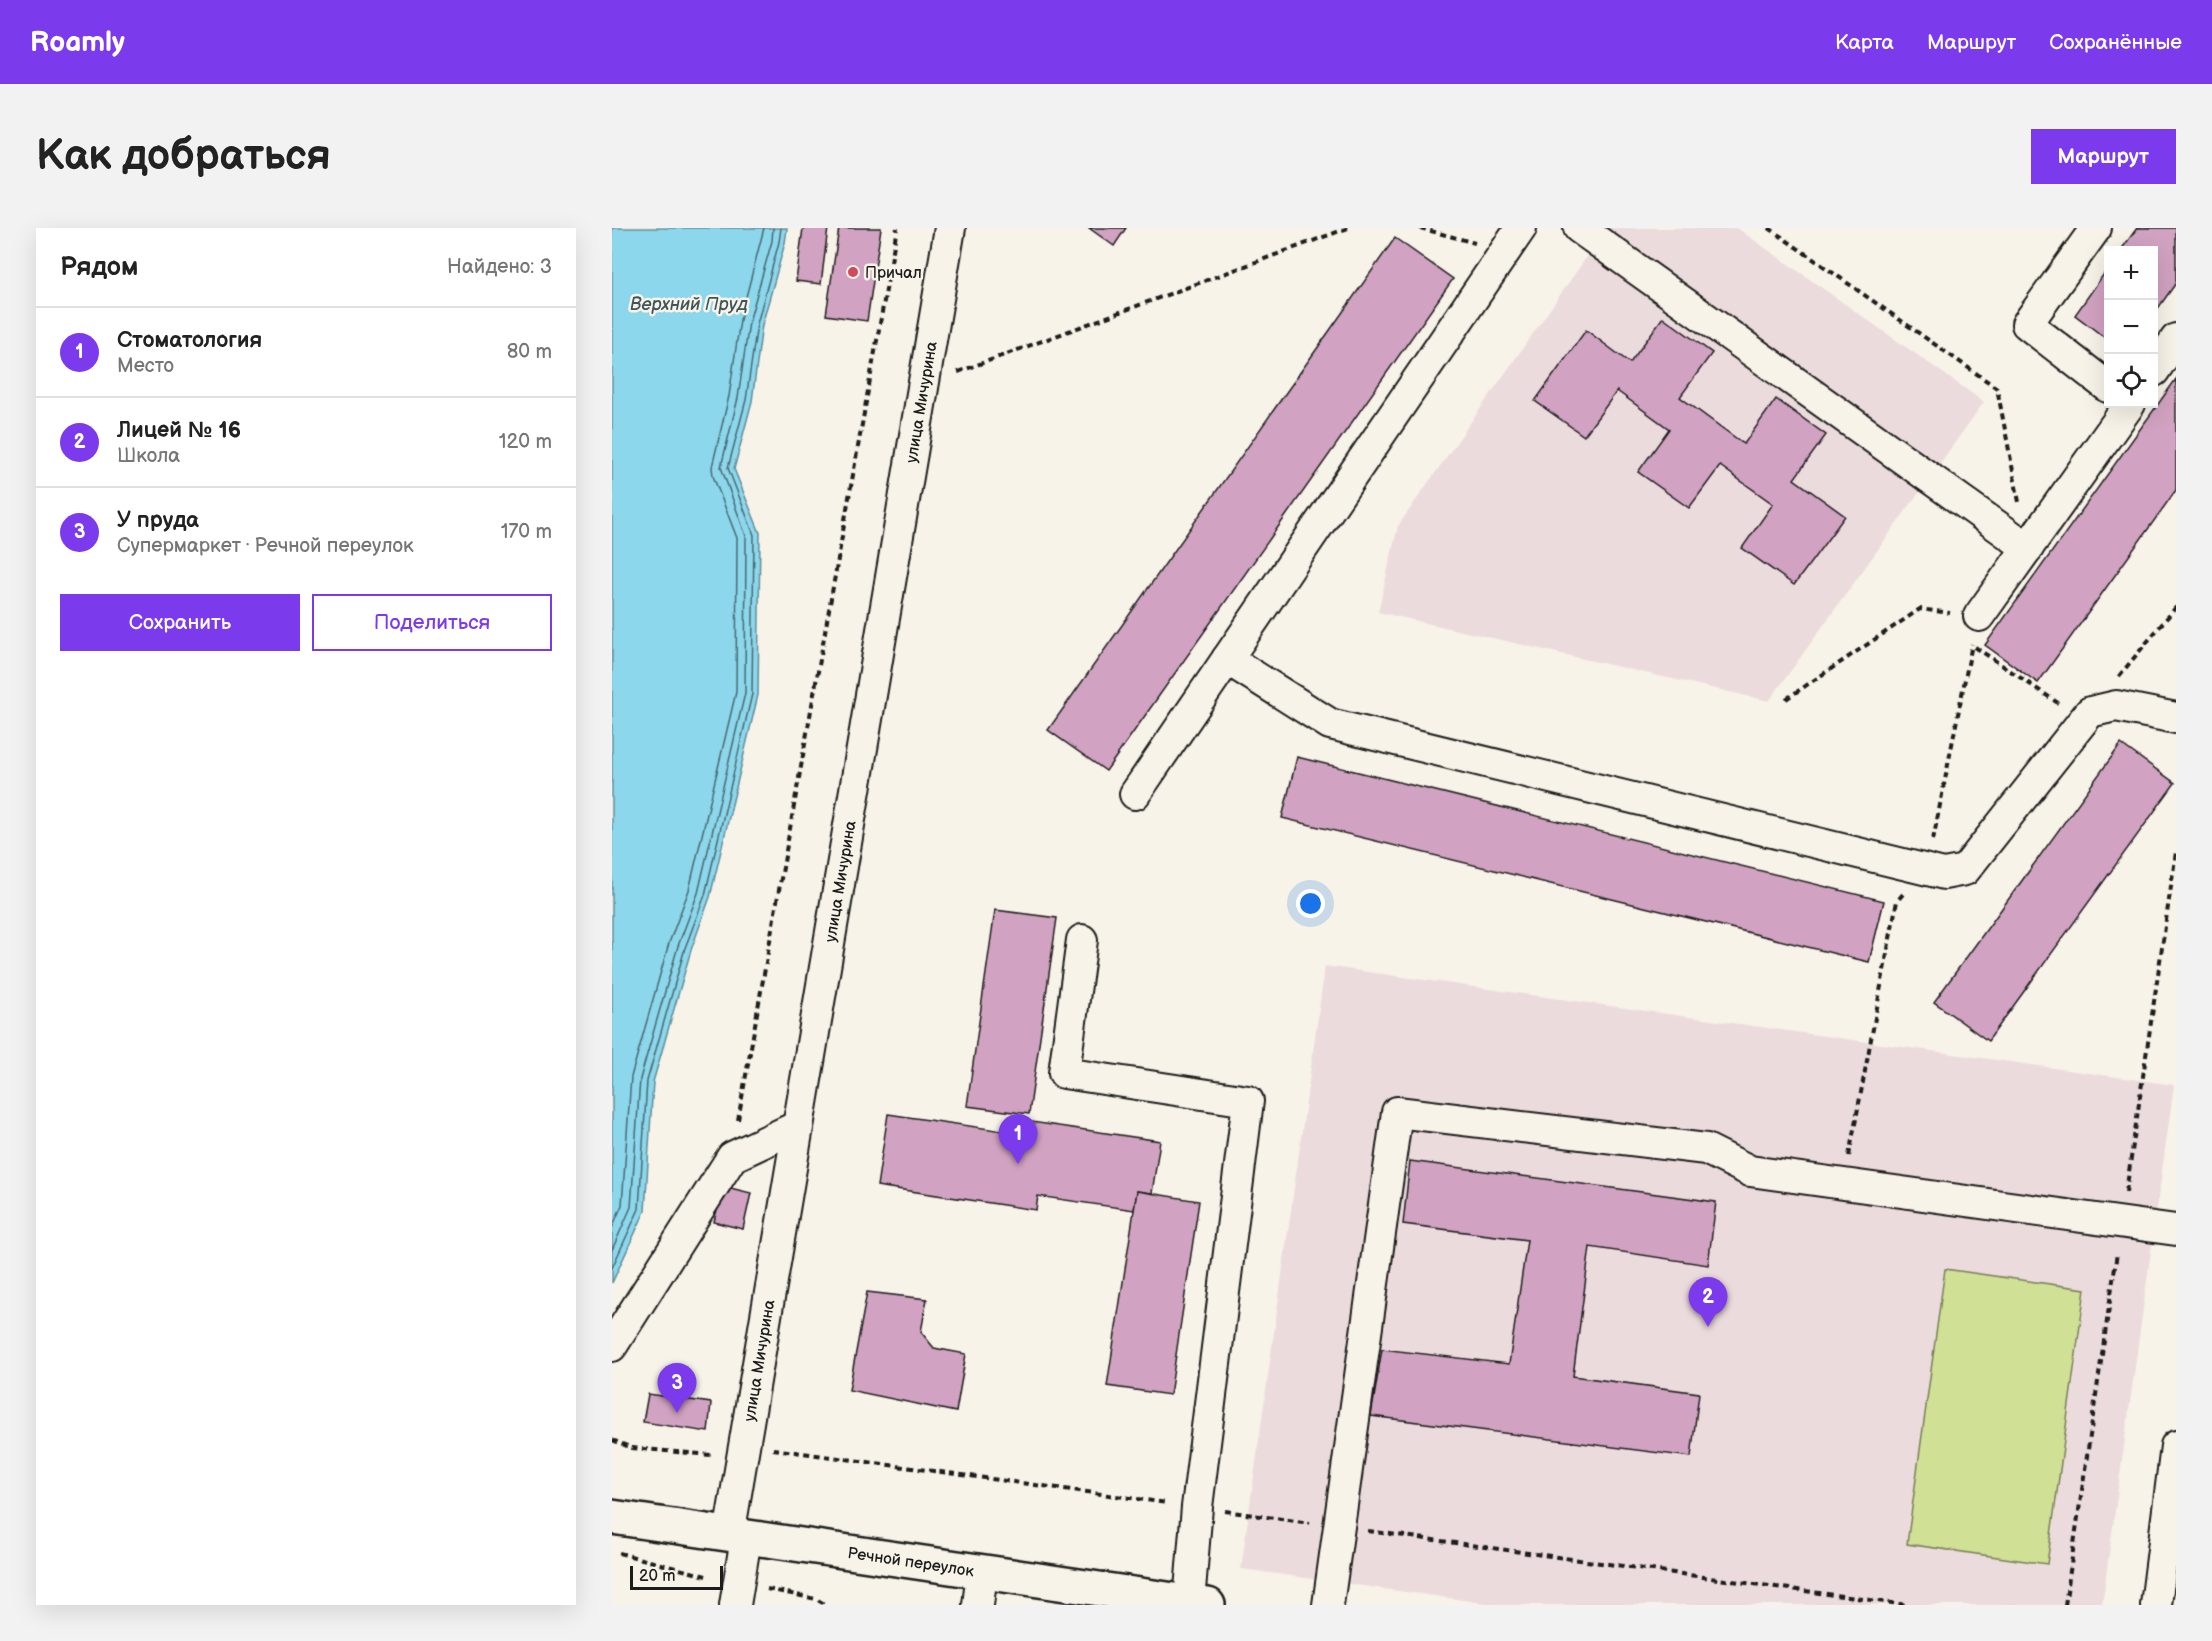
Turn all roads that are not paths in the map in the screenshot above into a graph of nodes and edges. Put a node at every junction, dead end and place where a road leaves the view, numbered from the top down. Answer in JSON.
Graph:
{"nodes":[{"id":1,"x":950,"y":228,"type":"edge"},
{"id":2,"x":1579,"y":228,"type":"edge"},
{"id":3,"x":2096,"y":228,"type":"edge"},
{"id":4,"x":1512,"y":240,"type":"edge"},
{"id":5,"x":2176,"y":339,"type":"edge"},
{"id":6,"x":2158,"y":365,"type":"edge"},
{"id":7,"x":2104,"y":383,"type":"edge"},
{"id":8,"x":2127,"y":408,"type":"edge"},
{"id":9,"x":2028,"y":548,"type":"junction"},
{"id":10,"x":1979,"y":616,"type":"road end"},
{"id":11,"x":1227,"y":659,"type":"junction"},
{"id":12,"x":2176,"y":718,"type":"edge"},
{"id":13,"x":1135,"y":794,"type":"dead end"},
{"id":14,"x":1082,"y":940,"type":"dead end"},
{"id":15,"x":798,"y":1126,"type":"junction"},
{"id":16,"x":2176,"y":1230,"type":"edge"},
{"id":17,"x":612,"y":1346,"type":"edge"},
{"id":18,"x":2176,"y":1446,"type":"edge"},
{"id":19,"x":612,"y":1517,"type":"edge"},
{"id":20,"x":737,"y":1536,"type":"junction"},
{"id":21,"x":982,"y":1572,"type":"junction"},
{"id":22,"x":1198,"y":1604,"type":"edge"},
{"id":23,"x":735,"y":1605,"type":"edge"},
{"id":24,"x":978,"y":1605,"type":"edge"},
{"id":25,"x":1328,"y":1605,"type":"edge"},
{"id":26,"x":2156,"y":1605,"type":"edge"}],
"edges":[{"from":1,"to":15,"type":"street","name":"улица Мичурина"},
{"from":2,"to":9,"type":"street"},
{"from":3,"to":7,"type":"street"},
{"from":4,"to":11,"type":"street"},
{"from":5,"to":6,"type":"street"},
{"from":8,"to":9,"type":"street"},
{"from":9,"to":10,"type":"street"},
{"from":11,"to":12,"type":"street"},
{"from":11,"to":13,"type":"street"},
{"from":14,"to":22,"type":"street"},
{"from":15,"to":17,"type":"street"},
{"from":15,"to":20,"type":"street","name":"улица Мичурина"},
{"from":16,"to":25,"type":"street"},
{"from":18,"to":26,"type":"street"},
{"from":19,"to":20,"type":"main road","name":"Речной переулок"},
{"from":20,"to":21,"type":"main road","name":"Речной переулок"},
{"from":20,"to":23,"type":"street","name":"улица Мичурина"},
{"from":21,"to":22,"type":"main road","name":"Речной переулок"},
{"from":21,"to":24,"type":"street"}]}
